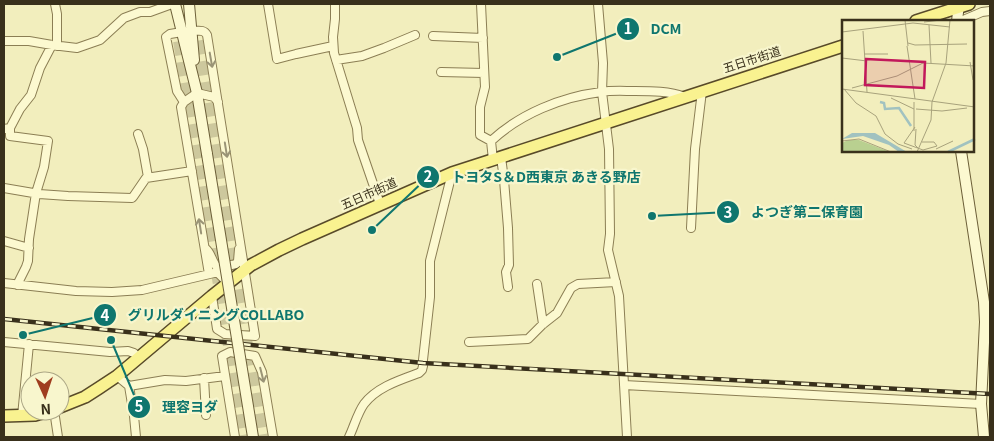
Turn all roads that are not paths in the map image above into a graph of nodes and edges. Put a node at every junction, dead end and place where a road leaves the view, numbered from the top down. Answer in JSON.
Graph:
{"nodes":[{"id":1,"x":55,"y":4,"type":"edge"},
{"id":2,"x":174,"y":4,"type":"edge"},
{"id":3,"x":189,"y":4,"type":"edge"},
{"id":4,"x":268,"y":4,"type":"edge"},
{"id":5,"x":335,"y":4,"type":"edge"},
{"id":6,"x":481,"y":4,"type":"edge"},
{"id":7,"x":598,"y":4,"type":"edge"},
{"id":8,"x":962,"y":5,"type":"edge"},
{"id":9,"x":990,"y":11,"type":"edge"},
{"id":10,"x":919,"y":20,"type":"edge"},
{"id":11,"x":959,"y":20,"type":"edge"},
{"id":12,"x":962,"y":20,"type":"edge"},
{"id":13,"x":187,"y":32,"type":"junction"},
{"id":14,"x":415,"y":35,"type":"dead end"},
{"id":15,"x":433,"y":36,"type":"dead end"},
{"id":16,"x":483,"y":38,"type":"junction"},
{"id":17,"x":4,"y":41,"type":"edge"},
{"id":18,"x":55,"y":46,"type":"junction"},
{"id":19,"x":334,"y":46,"type":"junction"},
{"id":20,"x":842,"y":46,"type":"edge"},
{"id":21,"x":336,"y":60,"type":"junction"},
{"id":22,"x":441,"y":72,"type":"dead end"},
{"id":23,"x":484,"y":73,"type":"junction"},
{"id":24,"x":702,"y":91,"type":"junction"},
{"id":25,"x":602,"y":92,"type":"junction"},
{"id":26,"x":197,"y":93,"type":"junction"},
{"id":27,"x":685,"y":97,"type":"junction"},
{"id":28,"x":184,"y":102,"type":"junction"},
{"id":29,"x":218,"y":102,"type":"junction"},
{"id":30,"x":606,"y":123,"type":"junction"},
{"id":31,"x":7,"y":129,"type":"edge"},
{"id":32,"x":138,"y":134,"type":"dead end"},
{"id":33,"x":491,"y":141,"type":"junction"},
{"id":34,"x":961,"y":152,"type":"edge"},
{"id":35,"x":497,"y":159,"type":"junction"},
{"id":36,"x":192,"y":171,"type":"junction"},
{"id":37,"x":452,"y":173,"type":"junction"},
{"id":38,"x":148,"y":177,"type":"junction"},
{"id":39,"x":4,"y":188,"type":"edge"},
{"id":40,"x":36,"y":193,"type":"junction"},
{"id":41,"x":380,"y":204,"type":"junction"},
{"id":42,"x":691,"y":228,"type":"dead end"},
{"id":43,"x":240,"y":239,"type":"junction"},
{"id":44,"x":4,"y":242,"type":"edge"},
{"id":45,"x":204,"y":247,"type":"junction"},
{"id":46,"x":29,"y":248,"type":"junction"},
{"id":47,"x":245,"y":270,"type":"junction"},
{"id":48,"x":209,"y":274,"type":"junction"},
{"id":49,"x":616,"y":282,"type":"junction"},
{"id":50,"x":4,"y":283,"type":"edge"},
{"id":51,"x":228,"y":283,"type":"junction"},
{"id":52,"x":537,"y":284,"type":"dead end"},
{"id":53,"x":17,"y":285,"type":"junction"},
{"id":54,"x":508,"y":287,"type":"dead end"},
{"id":55,"x":212,"y":296,"type":"junction"},
{"id":56,"x":543,"y":324,"type":"junction"},
{"id":57,"x":4,"y":342,"type":"edge"},
{"id":58,"x":469,"y":342,"type":"dead end"},
{"id":59,"x":29,"y":344,"type":"junction"},
{"id":60,"x":138,"y":358,"type":"junction"},
{"id":61,"x":26,"y":371,"type":"edge"},
{"id":62,"x":117,"y":376,"type":"junction"},
{"id":63,"x":225,"y":376,"type":"junction"},
{"id":64,"x":204,"y":378,"type":"junction"},
{"id":65,"x":624,"y":385,"type":"junction"},
{"id":66,"x":129,"y":386,"type":"junction"},
{"id":67,"x":70,"y":403,"type":"edge"},
{"id":68,"x":986,"y":404,"type":"edge"},
{"id":69,"x":206,"y":415,"type":"dead end"},
{"id":70,"x":4,"y":416,"type":"edge"},
{"id":71,"x":20,"y":416,"type":"edge"},
{"id":72,"x":55,"y":421,"type":"edge"},
{"id":73,"x":58,"y":437,"type":"edge"},
{"id":74,"x":136,"y":437,"type":"edge"},
{"id":75,"x":235,"y":437,"type":"edge"},
{"id":76,"x":253,"y":437,"type":"edge"},
{"id":77,"x":272,"y":437,"type":"edge"},
{"id":78,"x":349,"y":437,"type":"edge"},
{"id":79,"x":627,"y":437,"type":"edge"},
{"id":80,"x":984,"y":437,"type":"edge"}],
"edges":[{"from":1,"to":18,"type":"street"},
{"from":2,"to":13,"type":"street"},
{"from":2,"to":18,"type":"street"},
{"from":3,"to":13,"type":"street"},
{"from":4,"to":19,"type":"street"},
{"from":5,"to":19,"type":"street"},
{"from":6,"to":16,"type":"street"},
{"from":7,"to":25,"type":"street"},
{"from":8,"to":10,"type":"main road"},
{"from":8,"to":11,"type":"street"},
{"from":9,"to":12,"type":"street"},
{"from":13,"to":26,"type":"street"},
{"from":13,"to":28,"type":"street"},
{"from":13,"to":29,"type":"street","one_way":true},
{"from":14,"to":21,"type":"street"},
{"from":15,"to":16,"type":"street"},
{"from":16,"to":23,"type":"street"},
{"from":17,"to":18,"type":"street"},
{"from":18,"to":31,"type":"street"},
{"from":19,"to":21,"type":"street"},
{"from":20,"to":24,"type":"main road","name":"五日市街道"},
{"from":21,"to":41,"type":"street"},
{"from":22,"to":23,"type":"street"},
{"from":23,"to":33,"type":"street"},
{"from":24,"to":27,"type":"main road","name":"五日市街道"},
{"from":24,"to":42,"type":"street"},
{"from":25,"to":27,"type":"street"},
{"from":25,"to":30,"type":"street"},
{"from":25,"to":33,"type":"street"},
{"from":26,"to":28,"type":"street"},
{"from":26,"to":29,"type":"street"},
{"from":26,"to":76,"type":"street","bridge":true},
{"from":27,"to":30,"type":"main road","name":"五日市街道"},
{"from":28,"to":36,"type":"street"},
{"from":29,"to":43,"type":"street","one_way":true},
{"from":30,"to":35,"type":"main road","name":"五日市街道"},
{"from":30,"to":49,"type":"street"},
{"from":31,"to":40,"type":"street"},
{"from":32,"to":38,"type":"street"},
{"from":33,"to":35,"type":"street"},
{"from":34,"to":68,"type":"street"},
{"from":35,"to":37,"type":"main road","name":"五日市街道"},
{"from":35,"to":54,"type":"street"},
{"from":36,"to":38,"type":"street"},
{"from":45,"to":36,"type":"street","one_way":true},
{"from":37,"to":41,"type":"main road","name":"五日市街道"},
{"from":37,"to":78,"type":"street"},
{"from":38,"to":40,"type":"street"},
{"from":39,"to":40,"type":"street"},
{"from":40,"to":46,"type":"street"},
{"from":41,"to":47,"type":"main road","name":"五日市街道"},
{"from":43,"to":45,"type":"street"},
{"from":43,"to":47,"type":"street"},
{"from":44,"to":46,"type":"street"},
{"from":45,"to":48,"type":"street"},
{"from":46,"to":53,"type":"street"},
{"from":47,"to":51,"type":"main road","name":"五日市街道"},
{"from":47,"to":55,"type":"street"},
{"from":48,"to":51,"type":"street"},
{"from":48,"to":53,"type":"street"},
{"from":49,"to":56,"type":"street"},
{"from":49,"to":65,"type":"street"},
{"from":50,"to":53,"type":"street"},
{"from":51,"to":55,"type":"main road","name":"五日市街道"},
{"from":52,"to":56,"type":"street"},
{"from":55,"to":60,"type":"main road","name":"五日市街道"},
{"from":56,"to":58,"type":"street"},
{"from":57,"to":59,"type":"street"},
{"from":59,"to":60,"type":"street"},
{"from":59,"to":61,"type":"street"},
{"from":60,"to":62,"type":"main road","name":"五日市街道"},
{"from":62,"to":66,"type":"street"},
{"from":62,"to":67,"type":"main road","name":"五日市街道"},
{"from":63,"to":64,"type":"street"},
{"from":63,"to":75,"type":"street"},
{"from":63,"to":77,"type":"street","one_way":true},
{"from":64,"to":66,"type":"street"},
{"from":64,"to":69,"type":"street"},
{"from":65,"to":68,"type":"street"},
{"from":65,"to":79,"type":"street"},
{"from":66,"to":74,"type":"street"},
{"from":68,"to":80,"type":"street"},
{"from":70,"to":71,"type":"main road"},
{"from":72,"to":73,"type":"street"}]}
